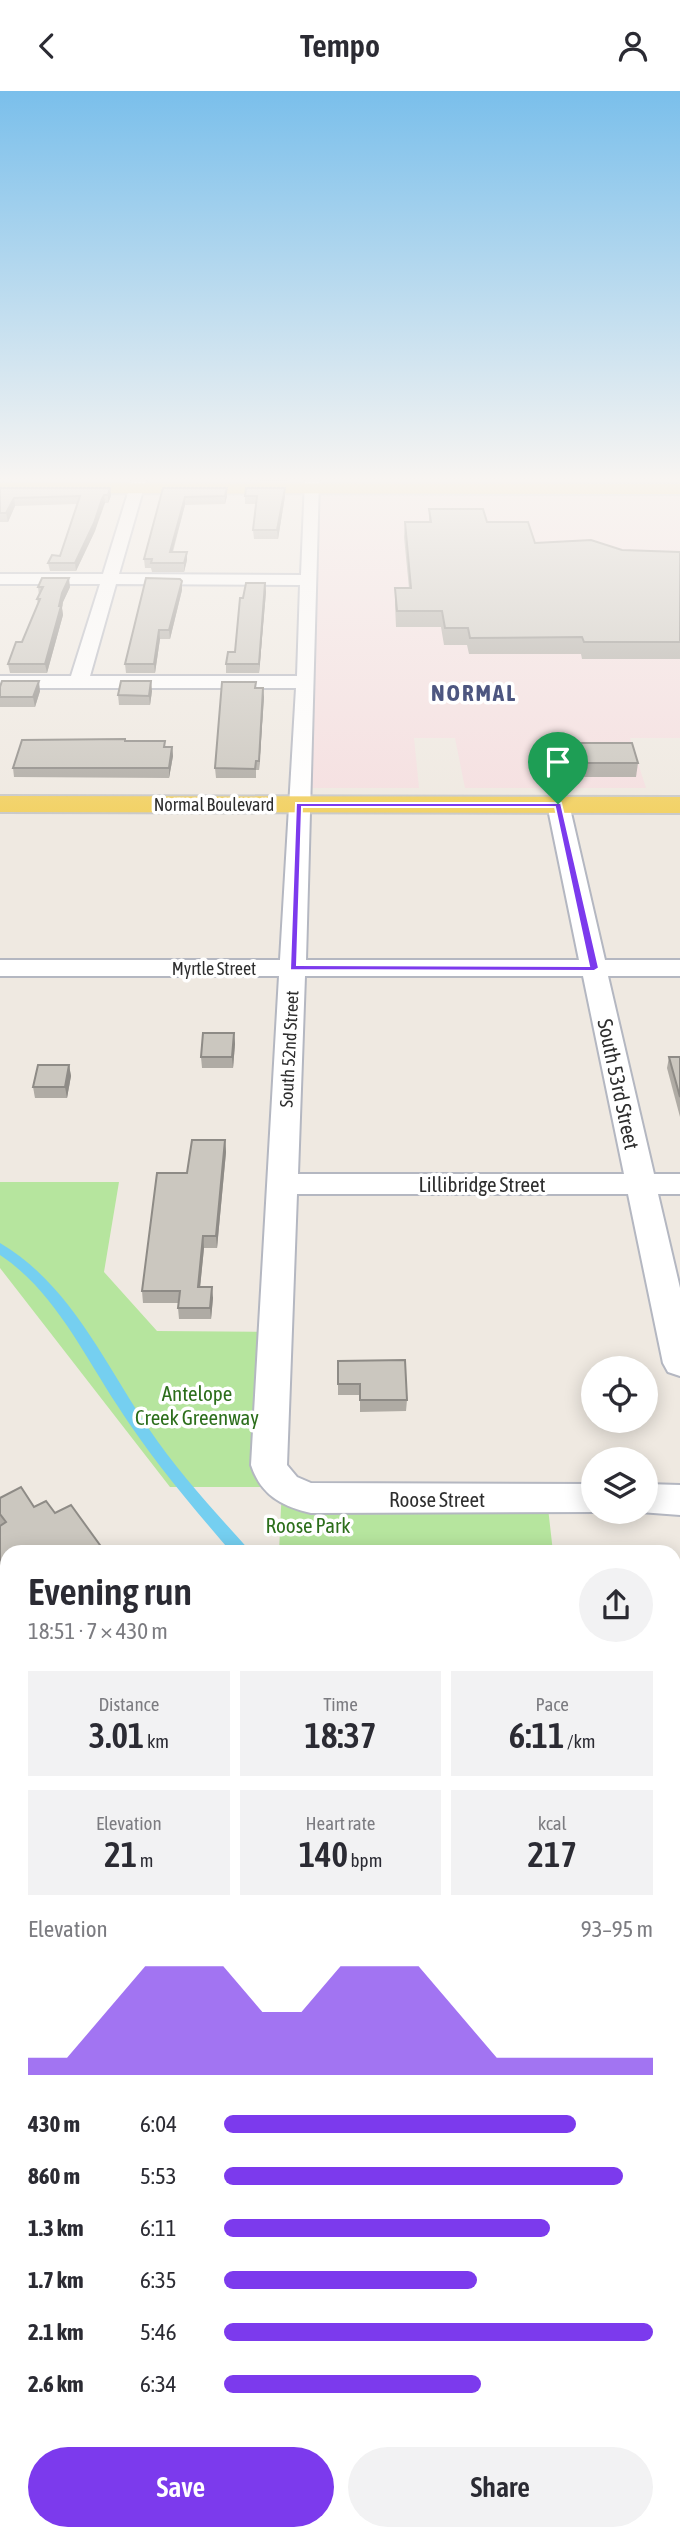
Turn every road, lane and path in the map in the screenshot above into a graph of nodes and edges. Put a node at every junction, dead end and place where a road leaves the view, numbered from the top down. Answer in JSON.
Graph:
{"nodes":[{"id":1,"x":106,"y":594,"type":"edge"},
{"id":2,"x":309,"y":594,"type":"edge"},
{"id":3,"x":0,"y":682,"type":"edge"},
{"id":4,"x":79,"y":682,"type":"junction"},
{"id":5,"x":306,"y":682,"type":"junction"},
{"id":6,"x":0,"y":804,"type":"edge"},
{"id":7,"x":299,"y":804,"type":"junction"},
{"id":8,"x":558,"y":804,"type":"junction"},
{"id":9,"x":680,"y":805,"type":"edge"},
{"id":10,"x":0,"y":968,"type":"edge"},
{"id":11,"x":293,"y":968,"type":"junction"},
{"id":12,"x":594,"y":968,"type":"junction"},
{"id":13,"x":680,"y":968,"type":"edge"},
{"id":14,"x":283,"y":1184,"type":"junction"},
{"id":15,"x":641,"y":1184,"type":"junction"},
{"id":16,"x":680,"y":1184,"type":"edge"},
{"id":17,"x":680,"y":1363,"type":"edge"},
{"id":18,"x":282,"y":1487,"type":"joint"},
{"id":19,"x":581,"y":1499,"type":"edge"},
{"id":20,"x":658,"y":1499,"type":"edge"},
{"id":21,"x":680,"y":1500,"type":"edge"}],
"edges":[{"from":1,"to":4,"type":"street"},
{"from":2,"to":5,"type":"street","name":"South 52nd Street"},
{"from":3,"to":4,"type":"street"},
{"from":4,"to":5,"type":"street"},
{"from":5,"to":7,"type":"street","name":"South 52nd Street"},
{"from":6,"to":7,"type":"main road","name":"Normal Boulevard"},
{"from":7,"to":8,"type":"main road","name":"Normal Boulevard"},
{"from":7,"to":11,"type":"street","name":"South 52nd Street"},
{"from":8,"to":9,"type":"main road","name":"Normal Boulevard"},
{"from":8,"to":12,"type":"street","name":"South 53rd Street"},
{"from":10,"to":11,"type":"street","name":"Myrtle Street"},
{"from":11,"to":12,"type":"street","name":"Myrtle Street"},
{"from":11,"to":14,"type":"street","name":"South 52nd Street"},
{"from":12,"to":13,"type":"street","name":"Myrtle Street"},
{"from":12,"to":15,"type":"street","name":"South 53rd Street"},
{"from":14,"to":15,"type":"street","name":"Lillibridge Street"},
{"from":14,"to":18,"type":"street","name":"South 52nd Street"},
{"from":15,"to":16,"type":"street","name":"Lillibridge Street"},
{"from":15,"to":17,"type":"street","name":"South 53rd Street"},
{"from":18,"to":19,"type":"street","name":"Roose Street"},
{"from":20,"to":21,"type":"street"}]}
